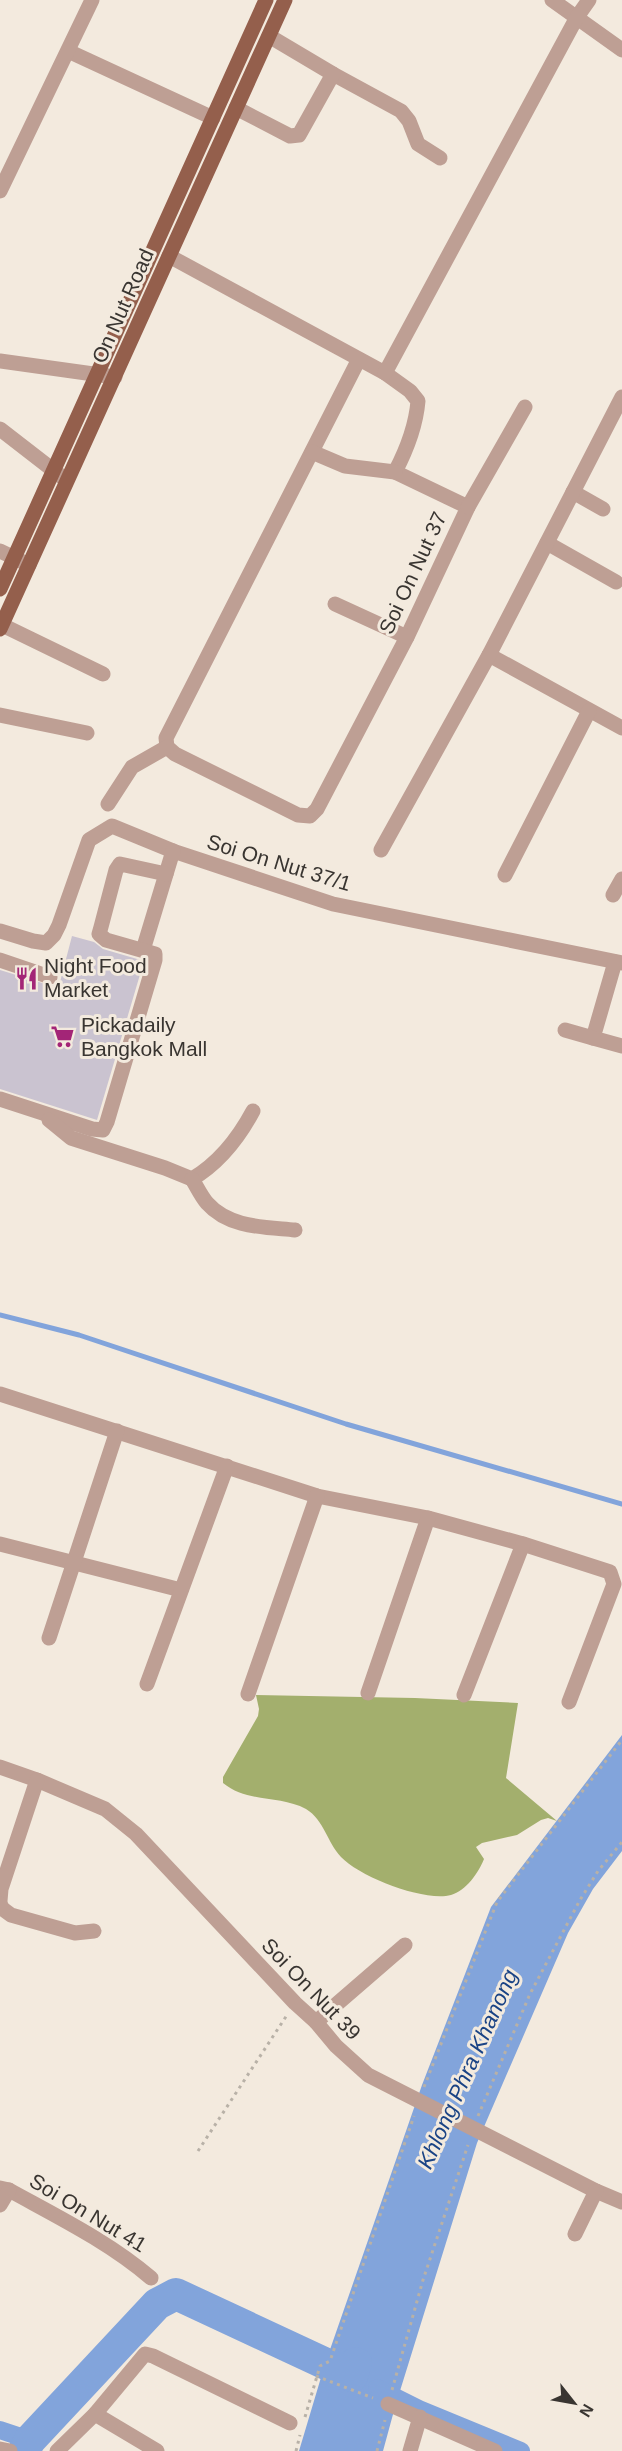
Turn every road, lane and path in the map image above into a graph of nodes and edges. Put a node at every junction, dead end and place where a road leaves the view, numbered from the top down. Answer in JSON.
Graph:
{"nodes":[{"id":1,"x":92,"y":0,"type":"edge"},
{"id":2,"x":266,"y":0,"type":"edge"},
{"id":3,"x":285,"y":0,"type":"edge"},
{"id":4,"x":552,"y":0,"type":"edge"},
{"id":5,"x":589,"y":0,"type":"edge"},
{"id":6,"x":577,"y":17,"type":"junction"},
{"id":7,"x":269,"y":36,"type":"junction"},
{"id":8,"x":622,"y":50,"type":"edge"},
{"id":9,"x":68,"y":51,"type":"junction"},
{"id":10,"x":333,"y":74,"type":"junction"},
{"id":11,"x":236,"y":108,"type":"junction"},
{"id":12,"x":213,"y":118,"type":"junction"},
{"id":13,"x":440,"y":158,"type":"dead end"},
{"id":14,"x":0,"y":191,"type":"edge"},
{"id":15,"x":169,"y":256,"type":"junction"},
{"id":16,"x":359,"y":359,"type":"junction"},
{"id":17,"x":0,"y":361,"type":"edge"},
{"id":18,"x":98,"y":373,"type":"junction"},
{"id":19,"x":385,"y":373,"type":"junction"},
{"id":20,"x":115,"y":377,"type":"junction"},
{"id":21,"x":622,"y":397,"type":"edge"},
{"id":22,"x":525,"y":407,"type":"dead end"},
{"id":23,"x":0,"y":429,"type":"edge"},
{"id":24,"x":312,"y":452,"type":"junction"},
{"id":25,"x":54,"y":470,"type":"junction"},
{"id":26,"x":395,"y":472,"type":"junction"},
{"id":27,"x":67,"y":482,"type":"junction"},
{"id":28,"x":573,"y":492,"type":"junction"},
{"id":29,"x":468,"y":507,"type":"junction"},
{"id":30,"x":603,"y":510,"type":"dead end"},
{"id":31,"x":547,"y":543,"type":"junction"},
{"id":32,"x":0,"y":551,"type":"edge"},
{"id":33,"x":14,"y":558,"type":"junction"},
{"id":34,"x":29,"y":565,"type":"junction"},
{"id":35,"x":616,"y":582,"type":"dead end"},
{"id":36,"x":0,"y":589,"type":"edge"},
{"id":37,"x":335,"y":604,"type":"dead end"},
{"id":38,"x":1,"y":627,"type":"edge"},
{"id":39,"x":407,"y":637,"type":"junction"},
{"id":40,"x":489,"y":655,"type":"junction"},
{"id":41,"x":103,"y":674,"type":"dead end"},
{"id":42,"x":589,"y":711,"type":"junction"},
{"id":43,"x":0,"y":715,"type":"edge"},
{"id":44,"x":622,"y":728,"type":"edge"},
{"id":45,"x":87,"y":733,"type":"dead end"},
{"id":46,"x":167,"y":747,"type":"junction"},
{"id":47,"x":108,"y":804,"type":"dead end"},
{"id":48,"x":381,"y":850,"type":"dead end"},
{"id":49,"x":173,"y":851,"type":"junction"},
{"id":50,"x":166,"y":874,"type":"junction"},
{"id":51,"x":505,"y":875,"type":"dead end"},
{"id":52,"x":622,"y":879,"type":"edge"},
{"id":53,"x":613,"y":895,"type":"dead end"},
{"id":54,"x":0,"y":931,"type":"edge"},
{"id":55,"x":142,"y":950,"type":"junction"},
{"id":56,"x":0,"y":960,"type":"edge"},
{"id":57,"x":618,"y":962,"type":"edge"},
{"id":58,"x":50,"y":977,"type":"dead end"},
{"id":59,"x":565,"y":1030,"type":"dead end"},
{"id":60,"x":593,"y":1038,"type":"junction"},
{"id":61,"x":622,"y":1046,"type":"edge"},
{"id":62,"x":0,"y":1101,"type":"edge"},
{"id":63,"x":253,"y":1111,"type":"dead end"},
{"id":64,"x":192,"y":1179,"type":"junction"},
{"id":65,"x":295,"y":1230,"type":"dead end"},
{"id":66,"x":1,"y":1397,"type":"edge"},
{"id":67,"x":117,"y":1431,"type":"junction"},
{"id":68,"x":227,"y":1466,"type":"junction"},
{"id":69,"x":317,"y":1496,"type":"junction"},
{"id":70,"x":428,"y":1518,"type":"junction"},
{"id":71,"x":0,"y":1544,"type":"edge"},
{"id":72,"x":523,"y":1544,"type":"junction"},
{"id":73,"x":72,"y":1562,"type":"junction"},
{"id":74,"x":181,"y":1590,"type":"junction"},
{"id":75,"x":49,"y":1638,"type":"dead end"},
{"id":76,"x":147,"y":1684,"type":"dead end"},
{"id":77,"x":368,"y":1693,"type":"dead end"},
{"id":78,"x":248,"y":1694,"type":"dead end"},
{"id":79,"x":464,"y":1695,"type":"dead end"},
{"id":80,"x":569,"y":1702,"type":"dead end"},
{"id":81,"x":622,"y":1740,"type":"edge"},
{"id":82,"x":0,"y":1767,"type":"edge"},
{"id":83,"x":37,"y":1780,"type":"junction"},
{"id":84,"x":622,"y":1842,"type":"edge"},
{"id":85,"x":0,"y":1902,"type":"edge"},
{"id":86,"x":94,"y":1931,"type":"dead end"},
{"id":87,"x":405,"y":1946,"type":"dead end"},
{"id":88,"x":295,"y":2003,"type":"junction"},
{"id":89,"x":316,"y":2022,"type":"junction"},
{"id":90,"x":422,"y":2090,"type":"dead end"},
{"id":91,"x":415,"y":2113,"type":"dead end"},
{"id":92,"x":476,"y":2123,"type":"dead end"},
{"id":93,"x":469,"y":2142,"type":"dead end"},
{"id":94,"x":198,"y":2151,"type":"dead end"},
{"id":95,"x":5,"y":2189,"type":"edge"},
{"id":96,"x":596,"y":2191,"type":"junction"},
{"id":97,"x":622,"y":2202,"type":"edge"},
{"id":98,"x":0,"y":2205,"type":"edge"},
{"id":99,"x":575,"y":2234,"type":"dead end"},
{"id":100,"x":151,"y":2278,"type":"dead end"},
{"id":101,"x":318,"y":2377,"type":"junction"},
{"id":102,"x":387,"y":2403,"type":"junction"},
{"id":103,"x":95,"y":2414,"type":"junction"},
{"id":104,"x":420,"y":2418,"type":"junction"},
{"id":105,"x":299,"y":2424,"type":"junction"},
{"id":106,"x":57,"y":2451,"type":"edge"},
{"id":107,"x":157,"y":2451,"type":"edge"},
{"id":108,"x":296,"y":2451,"type":"edge"},
{"id":109,"x":377,"y":2451,"type":"edge"},
{"id":110,"x":410,"y":2451,"type":"edge"},
{"id":111,"x":495,"y":2451,"type":"edge"}],
"edges":[{"from":1,"to":9,"type":"street"},
{"from":2,"to":12,"type":"main road","name":"On Nut Road"},
{"from":3,"to":7,"type":"main road","name":"On Nut Road"},
{"from":4,"to":6,"type":"street"},
{"from":5,"to":6,"type":"street"},
{"from":6,"to":8,"type":"street"},
{"from":6,"to":19,"type":"street"},
{"from":7,"to":10,"type":"street"},
{"from":7,"to":11,"type":"main road","name":"On Nut Road"},
{"from":9,"to":12,"type":"street"},
{"from":9,"to":14,"type":"street"},
{"from":10,"to":11,"type":"street"},
{"from":10,"to":13,"type":"street"},
{"from":11,"to":15,"type":"main road","name":"On Nut Road"},
{"from":12,"to":18,"type":"main road","name":"On Nut Road"},
{"from":15,"to":16,"type":"street"},
{"from":15,"to":20,"type":"main road","name":"On Nut Road"},
{"from":16,"to":19,"type":"street"},
{"from":16,"to":24,"type":"street"},
{"from":17,"to":18,"type":"street"},
{"from":18,"to":20,"type":"street"},
{"from":18,"to":25,"type":"main road","name":"On Nut Road"},
{"from":19,"to":26,"type":"street"},
{"from":20,"to":27,"type":"main road","name":"On Nut Road"},
{"from":21,"to":28,"type":"street"},
{"from":22,"to":29,"type":"street"},
{"from":23,"to":25,"type":"street"},
{"from":24,"to":26,"type":"street","name":"Soi On Nut 37"},
{"from":24,"to":46,"type":"street"},
{"from":25,"to":27,"type":"street"},
{"from":25,"to":33,"type":"main road","name":"On Nut Road"},
{"from":26,"to":29,"type":"street","name":"Soi On Nut 37"},
{"from":27,"to":34,"type":"main road","name":"On Nut Road"},
{"from":28,"to":30,"type":"street"},
{"from":28,"to":31,"type":"street"},
{"from":29,"to":39,"type":"street","name":"Soi On Nut 37"},
{"from":31,"to":35,"type":"street"},
{"from":31,"to":40,"type":"street"},
{"from":32,"to":33,"type":"street"},
{"from":33,"to":34,"type":"street"},
{"from":33,"to":36,"type":"main road","name":"On Nut Road"},
{"from":34,"to":38,"type":"main road","name":"On Nut Road"},
{"from":37,"to":39,"type":"street"},
{"from":38,"to":41,"type":"street"},
{"from":39,"to":46,"type":"street","name":"Soi On Nut 37"},
{"from":40,"to":42,"type":"street"},
{"from":40,"to":48,"type":"street"},
{"from":42,"to":44,"type":"street"},
{"from":42,"to":51,"type":"street"},
{"from":43,"to":45,"type":"street"},
{"from":46,"to":47,"type":"street"},
{"from":49,"to":50,"type":"street"},
{"from":49,"to":54,"type":"street","name":"Soi On Nut 37/1"},
{"from":49,"to":57,"type":"street","name":"Soi On Nut 37/1"},
{"from":50,"to":55,"type":"street"},
{"from":50,"to":55,"type":"street"},
{"from":52,"to":53,"type":"street"},
{"from":55,"to":62,"type":"street"},
{"from":56,"to":58,"type":"street"},
{"from":57,"to":60,"type":"street"},
{"from":59,"to":60,"type":"street"},
{"from":60,"to":61,"type":"street"},
{"from":62,"to":64,"type":"street"},
{"from":63,"to":64,"type":"street"},
{"from":64,"to":65,"type":"street"},
{"from":66,"to":67,"type":"street"},
{"from":67,"to":68,"type":"street"},
{"from":67,"to":73,"type":"street"},
{"from":68,"to":69,"type":"street"},
{"from":68,"to":74,"type":"street"},
{"from":69,"to":70,"type":"street"},
{"from":69,"to":78,"type":"street"},
{"from":70,"to":72,"type":"street"},
{"from":70,"to":77,"type":"street"},
{"from":71,"to":73,"type":"street"},
{"from":72,"to":79,"type":"street"},
{"from":72,"to":80,"type":"street"},
{"from":73,"to":74,"type":"street"},
{"from":73,"to":75,"type":"street"},
{"from":74,"to":76,"type":"street"},
{"from":81,"to":90,"type":"path"},
{"from":82,"to":83,"type":"street","name":"Soi On Nut 39"},
{"from":83,"to":85,"type":"street"},
{"from":83,"to":88,"type":"street","name":"Soi On Nut 39"},
{"from":84,"to":92,"type":"path"},
{"from":85,"to":86,"type":"street"},
{"from":87,"to":89,"type":"street"},
{"from":88,"to":89,"type":"street","name":"Soi On Nut 39"},
{"from":88,"to":94,"type":"path"},
{"from":89,"to":96,"type":"street","name":"Soi On Nut 39"},
{"from":91,"to":101,"type":"path"},
{"from":93,"to":102,"type":"path"},
{"from":95,"to":98,"type":"street"},
{"from":95,"to":100,"type":"street","name":"Soi On Nut 41"},
{"from":96,"to":97,"type":"street","name":"Soi On Nut 39"},
{"from":96,"to":99,"type":"street"},
{"from":101,"to":102,"type":"path"},
{"from":101,"to":105,"type":"path"},
{"from":102,"to":104,"type":"street"},
{"from":102,"to":109,"type":"path"},
{"from":103,"to":105,"type":"street"},
{"from":103,"to":106,"type":"street"},
{"from":103,"to":107,"type":"street"},
{"from":104,"to":110,"type":"street"},
{"from":104,"to":111,"type":"street"},
{"from":105,"to":108,"type":"path"}]}
